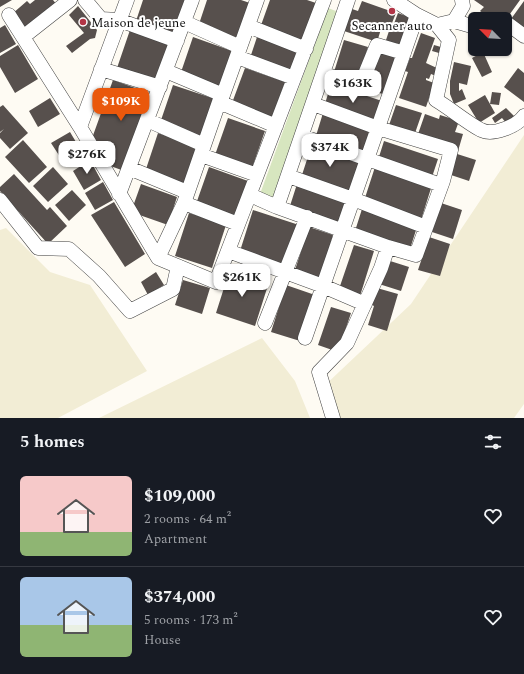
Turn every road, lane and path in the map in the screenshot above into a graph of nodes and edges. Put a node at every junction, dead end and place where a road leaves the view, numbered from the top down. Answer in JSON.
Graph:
{"nodes":[{"id":1,"x":70,"y":0,"type":"edge"},
{"id":2,"x":85,"y":0,"type":"edge"},
{"id":3,"x":127,"y":0,"type":"edge"},
{"id":4,"x":192,"y":0,"type":"edge"},
{"id":5,"x":257,"y":0,"type":"edge"},
{"id":6,"x":325,"y":0,"type":"edge"},
{"id":7,"x":394,"y":0,"type":"edge"},
{"id":8,"x":462,"y":0,"type":"edge"},
{"id":9,"x":347,"y":4,"type":"edge"},
{"id":10,"x":10,"y":15,"type":"dead end"},
{"id":11,"x":417,"y":15,"type":"junction"},
{"id":12,"x":119,"y":20,"type":"junction"},
{"id":13,"x":454,"y":21,"type":"junction"},
{"id":14,"x":184,"y":22,"type":"junction"},
{"id":15,"x":437,"y":25,"type":"junction"},
{"id":16,"x":468,"y":25,"type":"edge"},
{"id":17,"x":248,"y":26,"type":"junction"},
{"id":18,"x":512,"y":27,"type":"edge"},
{"id":19,"x":524,"y":36,"type":"edge"},
{"id":20,"x":23,"y":37,"type":"junction"},
{"id":21,"x":177,"y":41,"type":"junction"},
{"id":22,"x":306,"y":49,"type":"junction"},
{"id":23,"x":238,"y":52,"type":"junction"},
{"id":24,"x":404,"y":53,"type":"junction"},
{"id":25,"x":101,"y":69,"type":"junction"},
{"id":26,"x":166,"y":71,"type":"junction"},
{"id":27,"x":324,"y":74,"type":"junction"},
{"id":28,"x":294,"y":78,"type":"junction"},
{"id":29,"x":160,"y":87,"type":"junction"},
{"id":30,"x":221,"y":98,"type":"junction"},
{"id":31,"x":313,"y":104,"type":"junction"},
{"id":32,"x":524,"y":116,"type":"edge"},
{"id":33,"x":147,"y":120,"type":"junction"},
{"id":34,"x":276,"y":126,"type":"junction"},
{"id":35,"x":80,"y":127,"type":"junction"},
{"id":36,"x":378,"y":128,"type":"junction"},
{"id":37,"x":302,"y":136,"type":"junction"},
{"id":38,"x":203,"y":150,"type":"junction"},
{"id":39,"x":367,"y":159,"type":"junction"},
{"id":40,"x":129,"y":168,"type":"junction"},
{"id":41,"x":257,"y":175,"type":"junction"},
{"id":42,"x":288,"y":176,"type":"junction"},
{"id":43,"x":441,"y":185,"type":"junction"},
{"id":44,"x":119,"y":194,"type":"junction"},
{"id":45,"x":250,"y":194,"type":"junction"},
{"id":46,"x":186,"y":198,"type":"junction"},
{"id":47,"x":353,"y":199,"type":"junction"},
{"id":48,"x":0,"y":200,"type":"edge"},
{"id":49,"x":277,"y":207,"type":"junction"},
{"id":50,"x":307,"y":217,"type":"junction"},
{"id":51,"x":238,"y":224,"type":"junction"},
{"id":52,"x":426,"y":227,"type":"junction"},
{"id":53,"x":343,"y":230,"type":"junction"},
{"id":54,"x":388,"y":246,"type":"junction"},
{"id":55,"x":228,"y":251,"type":"junction"},
{"id":56,"x":158,"y":258,"type":"junction"},
{"id":57,"x":178,"y":266,"type":"junction"},
{"id":58,"x":286,"y":273,"type":"junction"},
{"id":59,"x":323,"y":286,"type":"junction"},
{"id":60,"x":365,"y":304,"type":"junction"},
{"id":61,"x":265,"y":322,"type":"dead end"},
{"id":62,"x":305,"y":338,"type":"dead end"},
{"id":63,"x":333,"y":418,"type":"edge"}],
"edges":[{"from":1,"to":20,"type":"street"},
{"from":2,"to":12,"type":"street"},
{"from":3,"to":12,"type":"street"},
{"from":4,"to":14,"type":"street"},
{"from":5,"to":17,"type":"street"},
{"from":6,"to":9,"type":"street"},
{"from":6,"to":22,"type":"street"},
{"from":7,"to":11,"type":"street"},
{"from":8,"to":13,"type":"street"},
{"from":9,"to":27,"type":"street"},
{"from":10,"to":20,"type":"street"},
{"from":11,"to":15,"type":"street"},
{"from":11,"to":24,"type":"street"},
{"from":12,"to":21,"type":"street"},
{"from":12,"to":25,"type":"street"},
{"from":13,"to":15,"type":"street"},
{"from":13,"to":16,"type":"street"},
{"from":14,"to":21,"type":"street"},
{"from":14,"to":23,"type":"street"},
{"from":15,"to":32,"type":"street"},
{"from":17,"to":22,"type":"street"},
{"from":17,"to":23,"type":"street"},
{"from":18,"to":19,"type":"street"},
{"from":20,"to":35,"type":"street"},
{"from":21,"to":26,"type":"street"},
{"from":22,"to":28,"type":"street"},
{"from":23,"to":28,"type":"street"},
{"from":23,"to":30,"type":"street"},
{"from":24,"to":27,"type":"street"},
{"from":24,"to":36,"type":"street"},
{"from":25,"to":29,"type":"street"},
{"from":25,"to":35,"type":"street"},
{"from":26,"to":29,"type":"street"},
{"from":26,"to":30,"type":"street"},
{"from":27,"to":31,"type":"street"},
{"from":28,"to":34,"type":"street"},
{"from":29,"to":33,"type":"street"},
{"from":30,"to":34,"type":"street"},
{"from":30,"to":38,"type":"street"},
{"from":31,"to":36,"type":"street"},
{"from":31,"to":37,"type":"street"},
{"from":33,"to":38,"type":"street"},
{"from":33,"to":40,"type":"street"},
{"from":34,"to":41,"type":"street"},
{"from":35,"to":44,"type":"street"},
{"from":36,"to":39,"type":"street"},
{"from":36,"to":43,"type":"street"},
{"from":37,"to":39,"type":"street"},
{"from":37,"to":42,"type":"street"},
{"from":38,"to":41,"type":"street"},
{"from":38,"to":46,"type":"street"},
{"from":39,"to":43,"type":"street"},
{"from":39,"to":47,"type":"street"},
{"from":40,"to":44,"type":"street"},
{"from":40,"to":46,"type":"street"},
{"from":41,"to":45,"type":"street"},
{"from":42,"to":47,"type":"street"},
{"from":42,"to":49,"type":"street"},
{"from":43,"to":52,"type":"street"},
{"from":44,"to":56,"type":"street"},
{"from":45,"to":49,"type":"street"},
{"from":45,"to":51,"type":"street"},
{"from":46,"to":51,"type":"street"},
{"from":46,"to":56,"type":"street"},
{"from":47,"to":52,"type":"street"},
{"from":47,"to":53,"type":"street"},
{"from":48,"to":57,"type":"street"},
{"from":49,"to":50,"type":"street"},
{"from":50,"to":53,"type":"street"},
{"from":50,"to":58,"type":"street"},
{"from":51,"to":55,"type":"street"},
{"from":52,"to":54,"type":"street"},
{"from":53,"to":54,"type":"street"},
{"from":53,"to":59,"type":"street"},
{"from":54,"to":60,"type":"street"},
{"from":55,"to":57,"type":"street"},
{"from":55,"to":58,"type":"street"},
{"from":56,"to":57,"type":"street"},
{"from":58,"to":59,"type":"street"},
{"from":58,"to":61,"type":"street"},
{"from":59,"to":60,"type":"street"},
{"from":59,"to":62,"type":"street"},
{"from":60,"to":63,"type":"street"}]}
